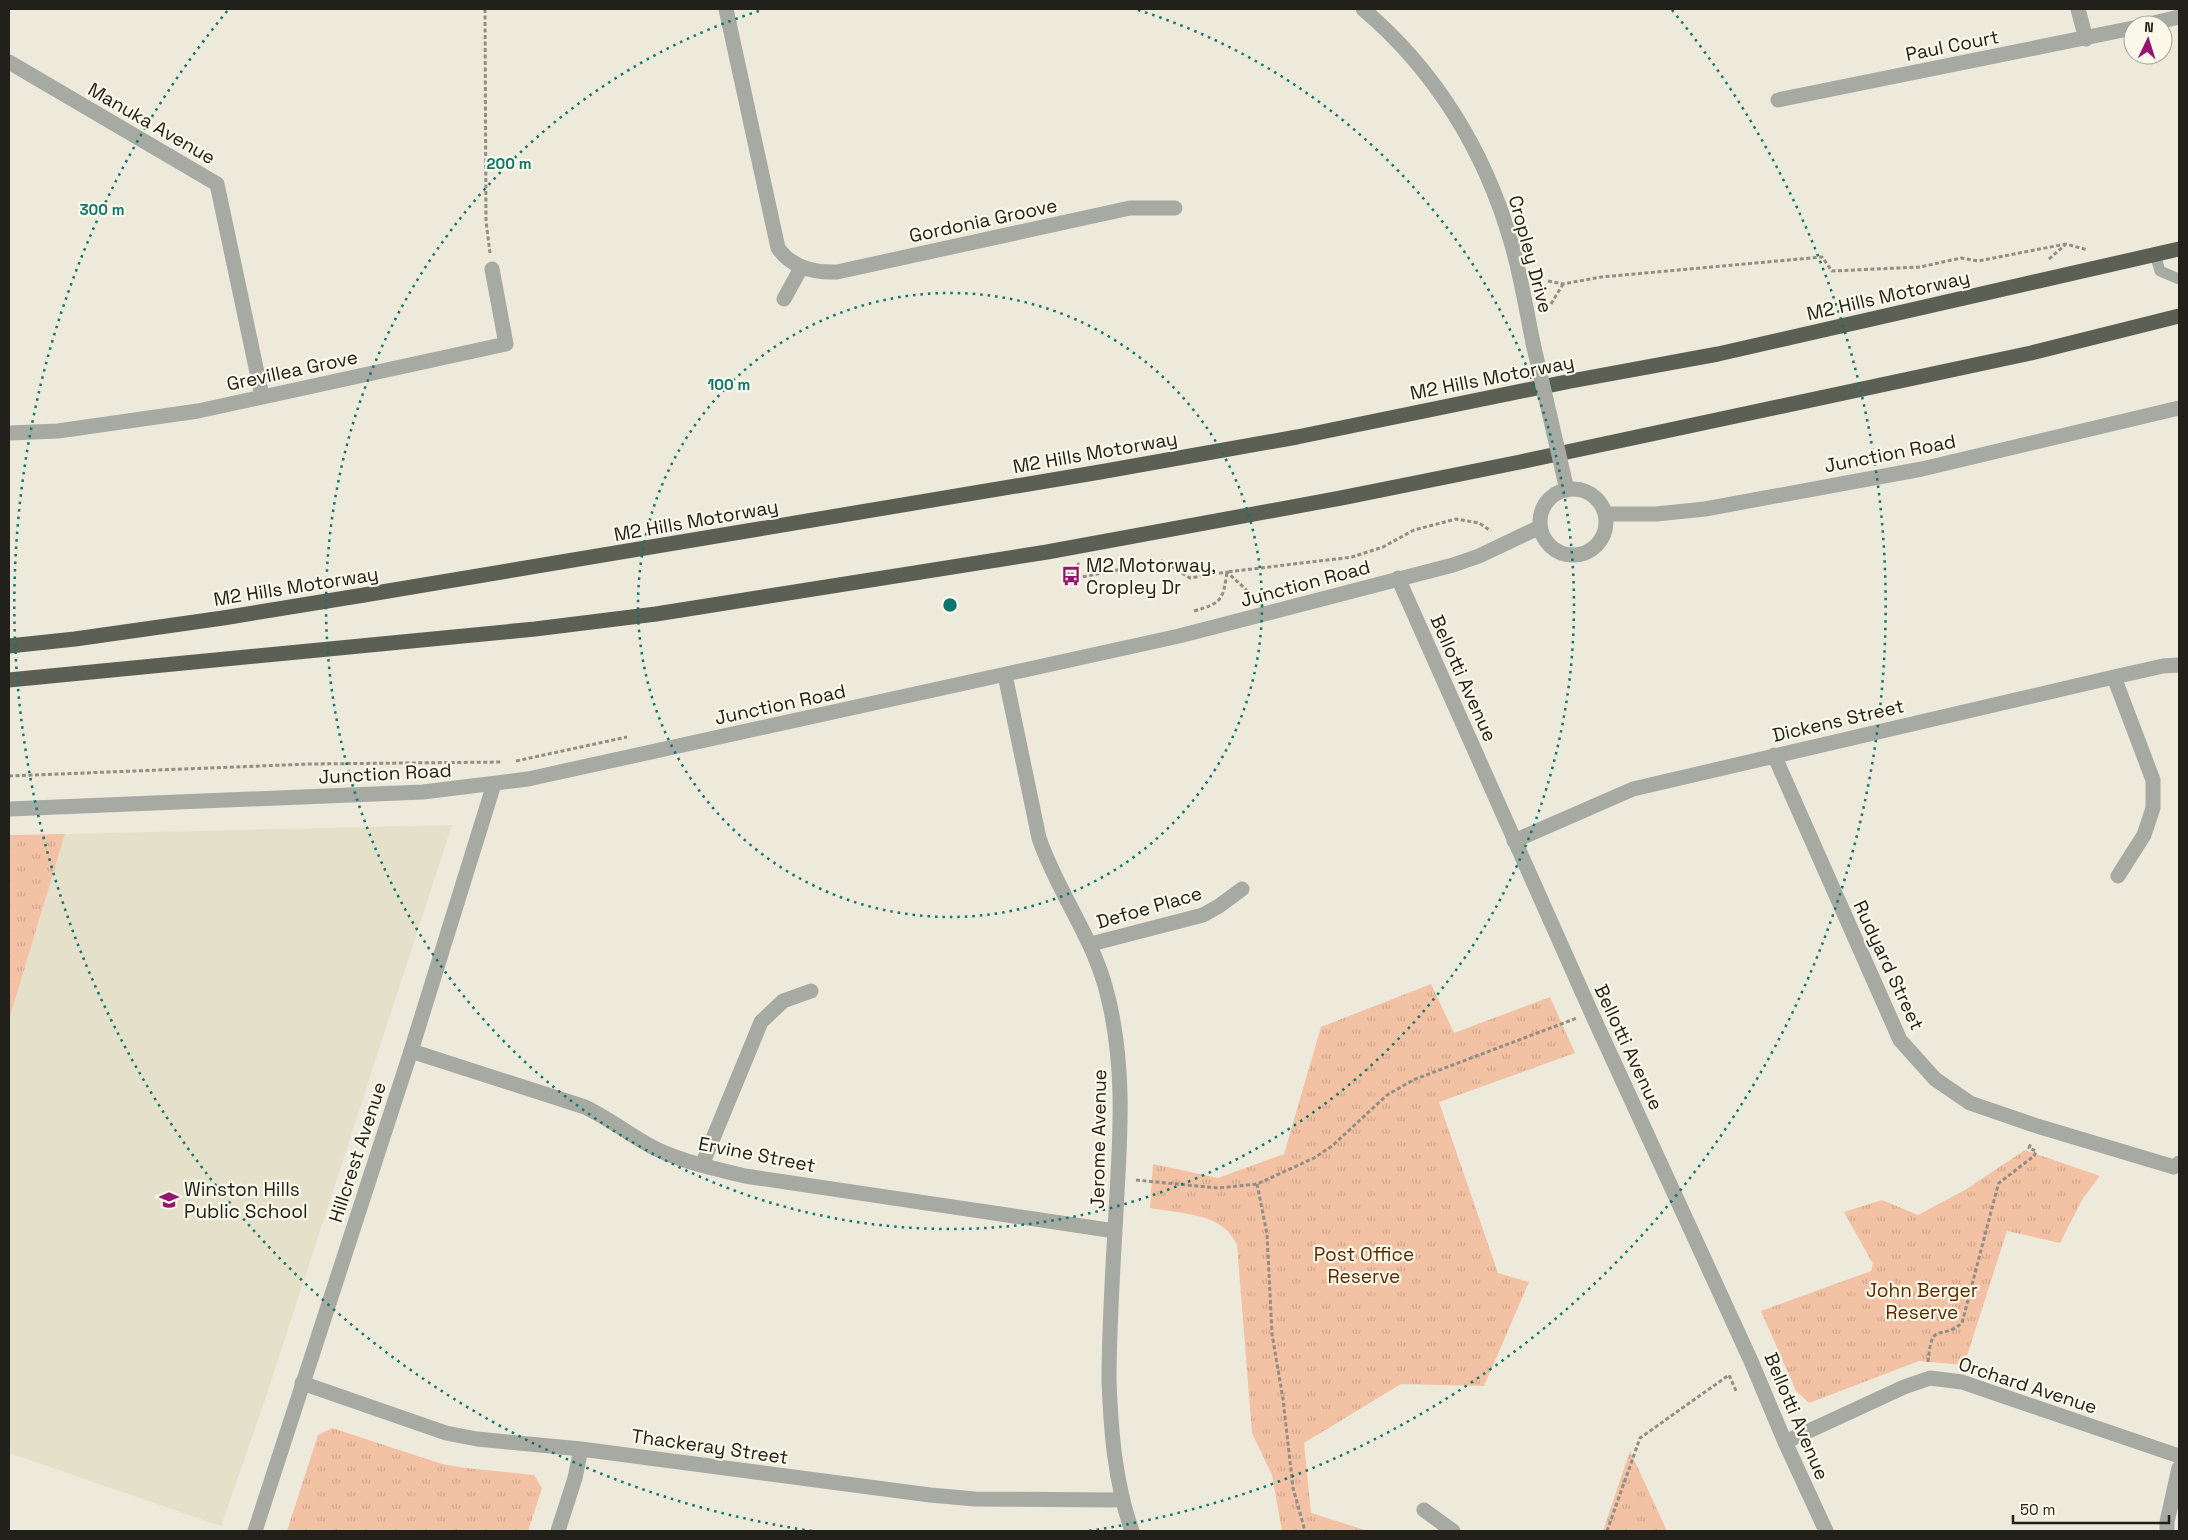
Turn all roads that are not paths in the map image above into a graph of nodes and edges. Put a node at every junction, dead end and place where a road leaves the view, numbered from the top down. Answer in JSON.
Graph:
{"nodes":[{"id":1,"x":726,"y":9,"type":"edge"},
{"id":2,"x":1363,"y":9,"type":"edge"},
{"id":3,"x":2078,"y":9,"type":"edge"},
{"id":4,"x":2123,"y":30,"type":"edge"},
{"id":5,"x":2086,"y":38,"type":"junction"},
{"id":6,"x":9,"y":62,"type":"edge"},
{"id":7,"x":1778,"y":100,"type":"dead end"},
{"id":8,"x":1175,"y":208,"type":"dead end"},
{"id":9,"x":2179,"y":249,"type":"edge"},
{"id":10,"x":2155,"y":254,"type":"junction"},
{"id":11,"x":800,"y":268,"type":"junction"},
{"id":12,"x":492,"y":269,"type":"road end"},
{"id":13,"x":2179,"y":279,"type":"edge"},
{"id":14,"x":784,"y":298,"type":"dead end"},
{"id":15,"x":2179,"y":316,"type":"edge"},
{"id":16,"x":262,"y":396,"type":"junction"},
{"id":17,"x":2179,"y":408,"type":"edge"},
{"id":18,"x":9,"y":433,"type":"edge"},
{"id":19,"x":1566,"y":490,"type":"junction"},
{"id":20,"x":1604,"y":514,"type":"junction"},
{"id":21,"x":1540,"y":527,"type":"junction"},
{"id":22,"x":1398,"y":578,"type":"junction"},
{"id":23,"x":9,"y":646,"type":"edge"},
{"id":24,"x":2179,"y":665,"type":"edge"},
{"id":25,"x":1005,"y":675,"type":"junction"},
{"id":26,"x":2114,"y":677,"type":"junction"},
{"id":27,"x":9,"y":680,"type":"edge"},
{"id":28,"x":1774,"y":755,"type":"junction"},
{"id":29,"x":494,"y":784,"type":"junction"},
{"id":30,"x":9,"y":809,"type":"edge"},
{"id":31,"x":1514,"y":841,"type":"junction"},
{"id":32,"x":2118,"y":876,"type":"dead end"},
{"id":33,"x":1242,"y":889,"type":"dead end"},
{"id":34,"x":1091,"y":944,"type":"junction"},
{"id":35,"x":811,"y":991,"type":"dead end"},
{"id":36,"x":411,"y":1052,"type":"junction"},
{"id":37,"x":2179,"y":1163,"type":"edge"},
{"id":38,"x":702,"y":1166,"type":"junction"},
{"id":39,"x":1115,"y":1231,"type":"junction"},
{"id":40,"x":302,"y":1383,"type":"junction"},
{"id":41,"x":1785,"y":1442,"type":"junction"},
{"id":42,"x":581,"y":1449,"type":"junction"},
{"id":43,"x":2179,"y":1456,"type":"edge"},
{"id":44,"x":2179,"y":1468,"type":"edge"},
{"id":45,"x":1121,"y":1500,"type":"junction"},
{"id":46,"x":1424,"y":1510,"type":"dead end"},
{"id":47,"x":255,"y":1531,"type":"edge"},
{"id":48,"x":558,"y":1531,"type":"edge"},
{"id":49,"x":1132,"y":1531,"type":"edge"},
{"id":50,"x":1453,"y":1531,"type":"edge"},
{"id":51,"x":1826,"y":1531,"type":"edge"},
{"id":52,"x":2167,"y":1531,"type":"edge"}],
"edges":[{"from":1,"to":11,"type":"street","name":"Gordonia Groove"},
{"from":2,"to":19,"type":"street","name":"Cropley Drive","bridge":true},
{"from":3,"to":5,"type":"street"},
{"from":4,"to":5,"type":"street","name":"Paul Court"},
{"from":5,"to":7,"type":"street","name":"Paul Court"},
{"from":6,"to":16,"type":"street","name":"Manuka Avenue"},
{"from":8,"to":11,"type":"street","name":"Gordonia Groove"},
{"from":9,"to":10,"type":"highway","name":"M2 Hills Motorway"},
{"from":10,"to":13,"type":"lane"},
{"from":10,"to":23,"type":"highway","name":"M2 Hills Motorway"},
{"from":11,"to":14,"type":"street"},
{"from":12,"to":16,"type":"street","name":"Grevillea Grove"},
{"from":15,"to":27,"type":"highway"},
{"from":16,"to":18,"type":"street","name":"Grevillea Grove"},
{"from":17,"to":20,"type":"street","name":"Junction Road"},
{"from":19,"to":20,"type":"street"},
{"from":19,"to":21,"type":"street"},
{"from":20,"to":21,"type":"street"},
{"from":21,"to":22,"type":"street","name":"Junction Road"},
{"from":22,"to":25,"type":"street","name":"Junction Road"},
{"from":22,"to":31,"type":"street","name":"Bellotti Avenue"},
{"from":24,"to":26,"type":"street","name":"Dickens Street"},
{"from":25,"to":29,"type":"street","name":"Junction Road"},
{"from":25,"to":34,"type":"street","name":"Jerome Avenue"},
{"from":26,"to":28,"type":"street","name":"Dickens Street"},
{"from":26,"to":32,"type":"street"},
{"from":28,"to":31,"type":"street","name":"Dickens Street"},
{"from":28,"to":37,"type":"street","name":"Rudyard Street"},
{"from":29,"to":30,"type":"street","name":"Junction Road"},
{"from":29,"to":36,"type":"street","name":"Hillcrest Avenue"},
{"from":31,"to":41,"type":"street","name":"Bellotti Avenue"},
{"from":33,"to":34,"type":"street","name":"Defoe Place"},
{"from":34,"to":39,"type":"street","name":"Jerome Avenue"},
{"from":35,"to":38,"type":"street"},
{"from":36,"to":38,"type":"street","name":"Ervine Street"},
{"from":36,"to":40,"type":"street","name":"Hillcrest Avenue"},
{"from":38,"to":39,"type":"street","name":"Ervine Street"},
{"from":39,"to":45,"type":"street","name":"Jerome Avenue"},
{"from":40,"to":42,"type":"street","name":"Thackeray Street"},
{"from":40,"to":47,"type":"street","name":"Hillcrest Avenue"},
{"from":41,"to":43,"type":"street","name":"Orchard Avenue"},
{"from":41,"to":51,"type":"street","name":"Bellotti Avenue"},
{"from":42,"to":45,"type":"street","name":"Thackeray Street"},
{"from":42,"to":48,"type":"street"},
{"from":44,"to":52,"type":"street"},
{"from":45,"to":49,"type":"street","name":"Jerome Avenue"},
{"from":46,"to":50,"type":"street"}]}
